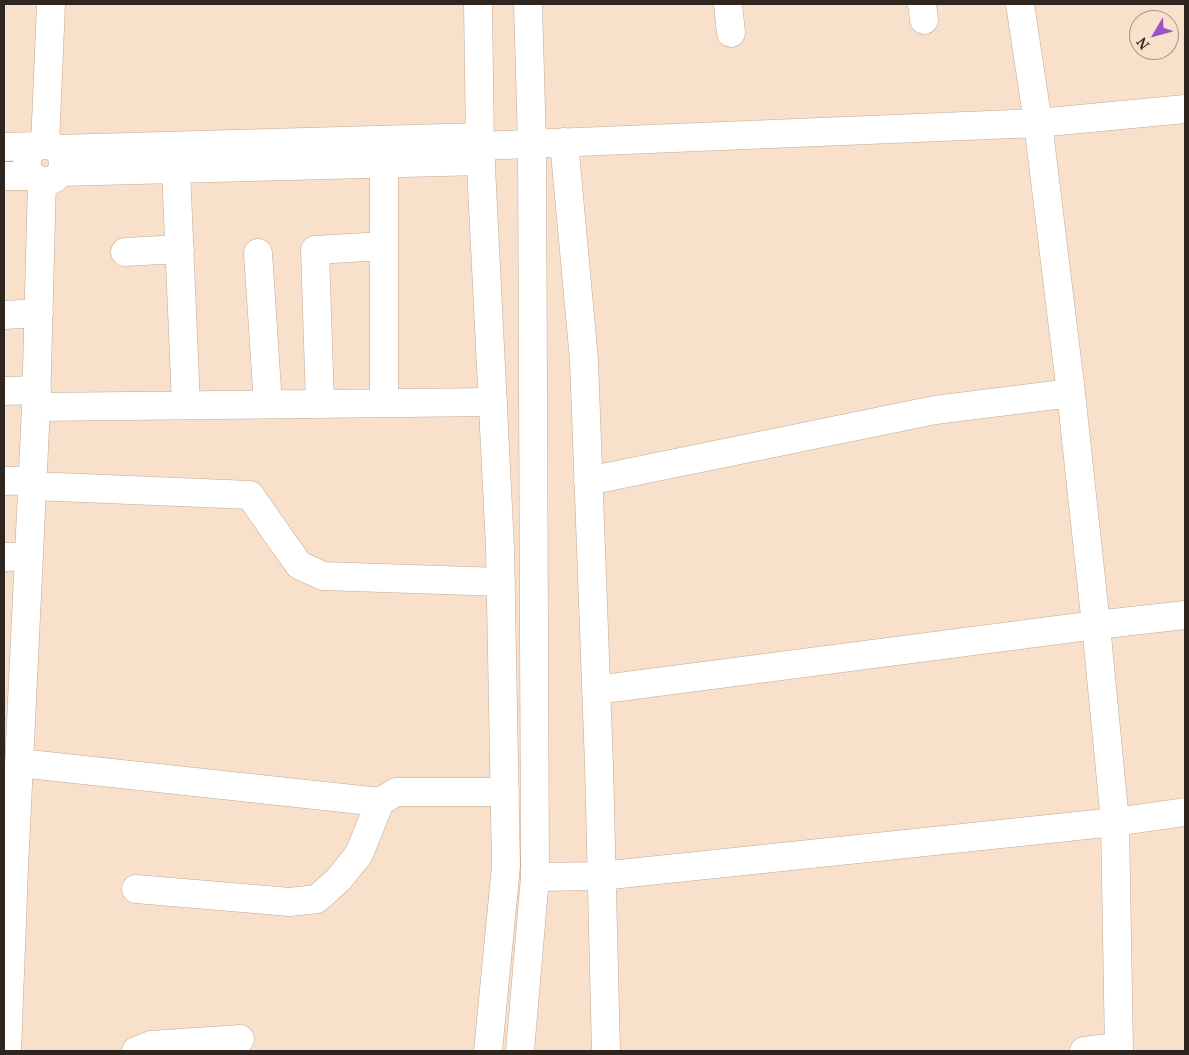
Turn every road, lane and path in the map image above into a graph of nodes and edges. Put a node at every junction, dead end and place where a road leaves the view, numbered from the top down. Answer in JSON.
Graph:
{"nodes":[{"id":1,"x":50,"y":4,"type":"edge"},
{"id":2,"x":478,"y":4,"type":"edge"},
{"id":3,"x":528,"y":4,"type":"edge"},
{"id":4,"x":728,"y":4,"type":"edge"},
{"id":5,"x":1020,"y":4,"type":"edge"},
{"id":6,"x":732,"y":33,"type":"dead end"},
{"id":7,"x":1185,"y":109,"type":"edge"},
{"id":8,"x":1038,"y":123,"type":"junction"},
{"id":9,"x":564,"y":142,"type":"junction"},
{"id":10,"x":532,"y":144,"type":"junction"},
{"id":11,"x":4,"y":146,"type":"edge"},
{"id":12,"x":481,"y":148,"type":"junction"},
{"id":13,"x":46,"y":162,"type":"junction"},
{"id":14,"x":384,"y":163,"type":"junction"},
{"id":15,"x":176,"y":169,"type":"junction"},
{"id":16,"x":4,"y":176,"type":"edge"},
{"id":17,"x":384,"y":246,"type":"junction"},
{"id":18,"x":180,"y":249,"type":"junction"},
{"id":19,"x":125,"y":252,"type":"dead end"},
{"id":20,"x":258,"y":253,"type":"dead end"},
{"id":21,"x":38,"y":313,"type":"junction"},
{"id":22,"x":4,"y":315,"type":"edge"},
{"id":23,"x":4,"y":391,"type":"edge"},
{"id":24,"x":1071,"y":393,"type":"junction"},
{"id":25,"x":36,"y":398,"type":"junction"},
{"id":26,"x":493,"y":402,"type":"junction"},
{"id":27,"x":384,"y":403,"type":"junction"},
{"id":28,"x":268,"y":404,"type":"junction"},
{"id":29,"x":320,"y":404,"type":"junction"},
{"id":30,"x":186,"y":405,"type":"junction"},
{"id":31,"x":4,"y":481,"type":"edge"},
{"id":32,"x":588,"y":481,"type":"junction"},
{"id":33,"x":33,"y":483,"type":"junction"},
{"id":34,"x":16,"y":556,"type":"edge"},
{"id":35,"x":501,"y":582,"type":"junction"},
{"id":36,"x":1185,"y":614,"type":"edge"},
{"id":37,"x":1096,"y":625,"type":"junction"},
{"id":38,"x":15,"y":635,"type":"edge"},
{"id":39,"x":596,"y":690,"type":"junction"},
{"id":40,"x":12,"y":724,"type":"edge"},
{"id":41,"x":19,"y":763,"type":"junction"},
{"id":42,"x":505,"y":792,"type":"junction"},
{"id":43,"x":11,"y":798,"type":"edge"},
{"id":44,"x":380,"y":802,"type":"junction"},
{"id":45,"x":1185,"y":812,"type":"edge"},
{"id":46,"x":1115,"y":822,"type":"junction"},
{"id":47,"x":9,"y":870,"type":"edge"},
{"id":48,"x":601,"y":876,"type":"junction"},
{"id":49,"x":535,"y":877,"type":"junction"},
{"id":50,"x":136,"y":889,"type":"dead end"},
{"id":51,"x":240,"y":1039,"type":"dead end"},
{"id":52,"x":1118,"y":1049,"type":"edge"},
{"id":53,"x":7,"y":1051,"type":"edge"},
{"id":54,"x":136,"y":1051,"type":"edge"},
{"id":55,"x":488,"y":1051,"type":"edge"},
{"id":56,"x":520,"y":1051,"type":"edge"},
{"id":57,"x":606,"y":1051,"type":"edge"},
{"id":58,"x":1084,"y":1051,"type":"edge"}],
"edges":[{"from":1,"to":13,"type":"street"},
{"from":2,"to":12,"type":"street"},
{"from":3,"to":10,"type":"street"},
{"from":4,"to":6,"type":"street"},
{"from":5,"to":8,"type":"street"},
{"from":7,"to":8,"type":"street"},
{"from":8,"to":9,"type":"street"},
{"from":8,"to":24,"type":"street"},
{"from":9,"to":10,"type":"street"},
{"from":9,"to":32,"type":"street"},
{"from":10,"to":12,"type":"street"},
{"from":10,"to":49,"type":"street"},
{"from":11,"to":13,"type":"street"},
{"from":12,"to":13,"type":"street"},
{"from":12,"to":14,"type":"street"},
{"from":12,"to":26,"type":"street"},
{"from":13,"to":15,"type":"street"},
{"from":13,"to":16,"type":"street"},
{"from":13,"to":21,"type":"street"},
{"from":14,"to":15,"type":"street"},
{"from":14,"to":17,"type":"street"},
{"from":15,"to":18,"type":"street"},
{"from":17,"to":27,"type":"street"},
{"from":17,"to":29,"type":"street"},
{"from":18,"to":19,"type":"street"},
{"from":18,"to":30,"type":"street"},
{"from":20,"to":28,"type":"street"},
{"from":21,"to":22,"type":"street"},
{"from":21,"to":25,"type":"street"},
{"from":23,"to":25,"type":"street"},
{"from":24,"to":32,"type":"street"},
{"from":24,"to":37,"type":"street"},
{"from":25,"to":30,"type":"street"},
{"from":25,"to":33,"type":"street"},
{"from":26,"to":27,"type":"street"},
{"from":26,"to":35,"type":"street"},
{"from":27,"to":29,"type":"street"},
{"from":28,"to":29,"type":"street"},
{"from":28,"to":30,"type":"street"},
{"from":31,"to":33,"type":"street"},
{"from":32,"to":39,"type":"street"},
{"from":33,"to":34,"type":"street"},
{"from":33,"to":35,"type":"street"},
{"from":34,"to":38,"type":"street"},
{"from":35,"to":42,"type":"street"},
{"from":36,"to":37,"type":"street"},
{"from":37,"to":39,"type":"street"},
{"from":37,"to":46,"type":"street"},
{"from":38,"to":40,"type":"street"},
{"from":39,"to":48,"type":"street"},
{"from":40,"to":41,"type":"street"},
{"from":41,"to":43,"type":"street"},
{"from":41,"to":44,"type":"street"},
{"from":42,"to":44,"type":"street"},
{"from":42,"to":55,"type":"street"},
{"from":43,"to":47,"type":"street"},
{"from":44,"to":50,"type":"street"},
{"from":45,"to":46,"type":"street"},
{"from":46,"to":48,"type":"street"},
{"from":46,"to":52,"type":"street"},
{"from":47,"to":53,"type":"street"},
{"from":48,"to":49,"type":"street"},
{"from":48,"to":57,"type":"street"},
{"from":49,"to":56,"type":"street"},
{"from":51,"to":54,"type":"street"},
{"from":52,"to":58,"type":"street"}]}
